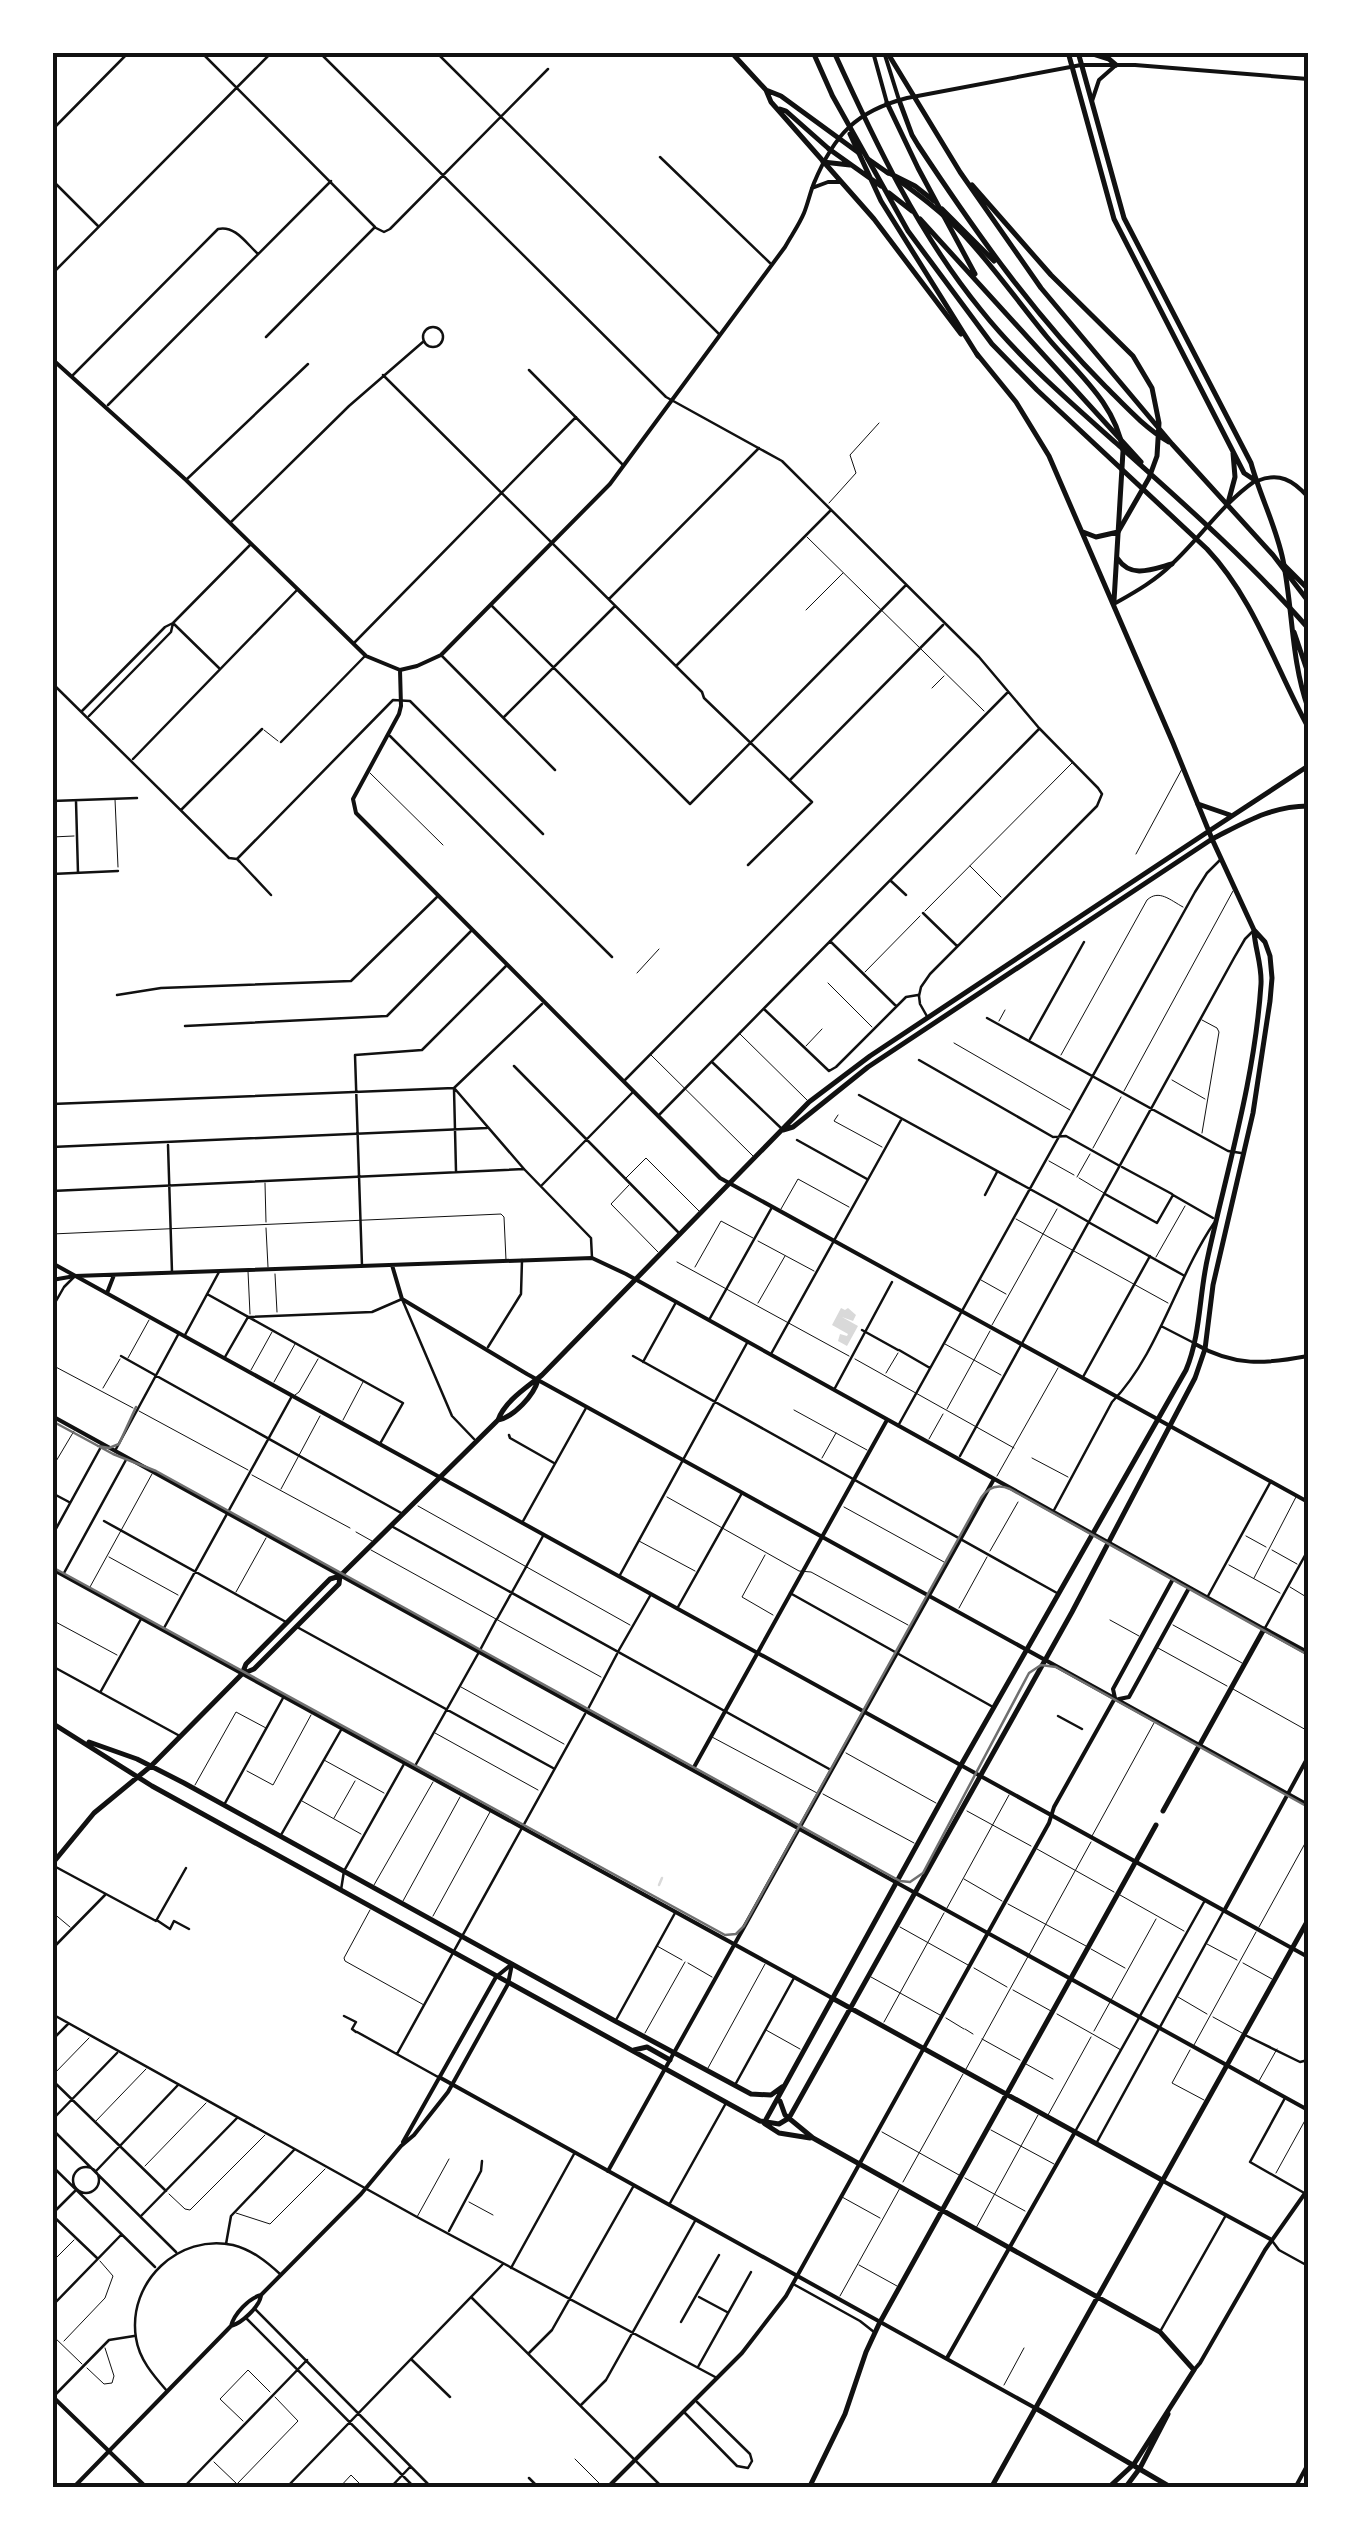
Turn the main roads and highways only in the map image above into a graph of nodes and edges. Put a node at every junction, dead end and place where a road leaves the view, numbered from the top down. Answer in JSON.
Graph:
{"nodes":[{"id":1,"x":732,"y":52,"type":"edge"},
{"id":2,"x":814,"y":52,"type":"edge"},
{"id":3,"x":834,"y":52,"type":"edge"},
{"id":4,"x":886,"y":52,"type":"edge"},
{"id":5,"x":1068,"y":52,"type":"edge"},
{"id":6,"x":1078,"y":52,"type":"edge"},
{"id":7,"x":1087,"y":52,"type":"edge"},
{"id":8,"x":1116,"y":65,"type":"road end"},
{"id":9,"x":766,"y":90,"type":"junction"},
{"id":10,"x":832,"y":95,"type":"junction"},
{"id":11,"x":899,"y":100,"type":"road end"},
{"id":12,"x":887,"y":103,"type":"road end"},
{"id":13,"x":777,"y":108,"type":"junction"},
{"id":14,"x":824,"y":162,"type":"junction"},
{"id":15,"x":855,"y":166,"type":"junction"},
{"id":16,"x":887,"y":172,"type":"junction"},
{"id":17,"x":960,"y":172,"type":"junction"},
{"id":18,"x":1000,"y":266,"type":"junction"},
{"id":19,"x":979,"y":281,"type":"junction"},
{"id":20,"x":978,"y":356,"type":"junction"},
{"id":21,"x":1172,"y":444,"type":"junction"},
{"id":22,"x":1232,"y":450,"type":"junction"},
{"id":23,"x":1255,"y":482,"type":"junction"},
{"id":24,"x":1167,"y":490,"type":"junction"},
{"id":25,"x":1228,"y":502,"type":"road end"},
{"id":26,"x":1083,"y":532,"type":"junction"},
{"id":27,"x":1118,"y":532,"type":"junction"},
{"id":28,"x":1272,"y":555,"type":"junction"},
{"id":29,"x":1116,"y":556,"type":"junction"},
{"id":30,"x":1172,"y":564,"type":"road end"},
{"id":31,"x":1308,"y":589,"type":"edge"},
{"id":32,"x":1308,"y":601,"type":"edge"},
{"id":33,"x":1114,"y":604,"type":"junction"},
{"id":34,"x":1292,"y":625,"type":"junction"},
{"id":35,"x":1308,"y":628,"type":"edge"},
{"id":36,"x":1308,"y":673,"type":"edge"},
{"id":37,"x":1308,"y":708,"type":"edge"},
{"id":38,"x":1308,"y":727,"type":"edge"},
{"id":39,"x":1308,"y":766,"type":"edge"},
{"id":40,"x":1198,"y":804,"type":"junction"},
{"id":41,"x":1308,"y":806,"type":"edge"},
{"id":42,"x":1233,"y":815,"type":"junction"},
{"id":43,"x":1210,"y":835,"type":"junction"},
{"id":44,"x":1254,"y":930,"type":"junction"},
{"id":45,"x":783,"y":1130,"type":"junction"},
{"id":46,"x":340,"y":1576,"type":"junction"},
{"id":47,"x":1308,"y":1653,"type":"edge"},
{"id":48,"x":242,"y":1674,"type":"junction"},
{"id":49,"x":52,"y":1723,"type":"edge"},
{"id":50,"x":77,"y":1736,"type":"junction"},
{"id":51,"x":151,"y":1766,"type":"junction"},
{"id":52,"x":138,"y":1778,"type":"junction"},
{"id":53,"x":1164,"y":1811,"type":"dead end"},
{"id":54,"x":1156,"y":1825,"type":"dead end"},
{"id":55,"x":52,"y":1864,"type":"edge"},
{"id":56,"x":1308,"y":1920,"type":"edge"},
{"id":57,"x":832,"y":1998,"type":"junction"},
{"id":58,"x":850,"y":2008,"type":"junction"},
{"id":59,"x":632,"y":2050,"type":"junction"},
{"id":60,"x":670,"y":2060,"type":"road end"},
{"id":61,"x":783,"y":2085,"type":"junction"},
{"id":62,"x":1007,"y":2094,"type":"junction"},
{"id":63,"x":780,"y":2098,"type":"junction"},
{"id":64,"x":789,"y":2118,"type":"junction"},
{"id":65,"x":764,"y":2123,"type":"junction"},
{"id":66,"x":813,"y":2138,"type":"junction"},
{"id":67,"x":1163,"y":2181,"type":"junction"},
{"id":68,"x":943,"y":2211,"type":"junction"},
{"id":69,"x":1099,"y":2298,"type":"junction"},
{"id":70,"x":1036,"y":2409,"type":"junction"},
{"id":71,"x":1137,"y":2466,"type":"junction"},
{"id":72,"x":809,"y":2488,"type":"edge"},
{"id":73,"x":991,"y":2488,"type":"edge"},
{"id":74,"x":1108,"y":2488,"type":"edge"},
{"id":75,"x":1125,"y":2488,"type":"edge"},
{"id":76,"x":1172,"y":2488,"type":"edge"}],
"edges":[{"from":1,"to":9,"type":"main road"},
{"from":2,"to":10,"type":"main road"},
{"from":3,"to":24,"type":"main road"},
{"from":4,"to":17,"type":"main road"},
{"from":5,"to":22,"type":"main road"},
{"from":6,"to":23,"type":"main road"},
{"from":7,"to":8,"type":"main road"},
{"from":9,"to":13,"type":"main road"},
{"from":9,"to":16,"type":"main road"},
{"from":10,"to":20,"type":"main road"},
{"from":10,"to":38,"type":"main road"},
{"from":11,"to":18,"type":"main road"},
{"from":12,"to":19,"type":"main road"},
{"from":13,"to":14,"type":"main road"},
{"from":13,"to":15,"type":"main road"},
{"from":14,"to":15,"type":"main road"},
{"from":14,"to":20,"type":"main road"},
{"from":15,"to":19,"type":"main road"},
{"from":16,"to":18,"type":"main road"},
{"from":16,"to":27,"type":"main road"},
{"from":17,"to":21,"type":"main road"},
{"from":17,"to":27,"type":"main road"},
{"from":18,"to":21,"type":"main road"},
{"from":19,"to":24,"type":"main road"},
{"from":20,"to":26,"type":"main road"},
{"from":21,"to":28,"type":"main road"},
{"from":22,"to":23,"type":"main road"},
{"from":22,"to":25,"type":"main road"},
{"from":23,"to":34,"type":"main road"},
{"from":24,"to":35,"type":"main road"},
{"from":26,"to":27,"type":"main road"},
{"from":26,"to":33,"type":"main road"},
{"from":27,"to":29,"type":"main road"},
{"from":28,"to":31,"type":"main road"},
{"from":28,"to":32,"type":"main road"},
{"from":29,"to":30,"type":"main road"},
{"from":29,"to":33,"type":"main road"},
{"from":33,"to":40,"type":"main road"},
{"from":34,"to":36,"type":"main road"},
{"from":34,"to":37,"type":"main road"},
{"from":39,"to":42,"type":"main road"},
{"from":40,"to":42,"type":"main road"},
{"from":40,"to":43,"type":"main road"},
{"from":41,"to":43,"type":"main road"},
{"from":42,"to":43,"type":"main road"},
{"from":43,"to":44,"type":"main road"},
{"from":43,"to":45,"type":"main road"},
{"from":43,"to":45,"type":"main road"},
{"from":44,"to":57,"type":"main road"},
{"from":44,"to":58,"type":"main road"},
{"from":45,"to":46,"type":"main road"},
{"from":46,"to":48,"type":"main road"},
{"from":46,"to":48,"type":"main road"},
{"from":47,"to":53,"type":"main road"},
{"from":48,"to":51,"type":"main road"},
{"from":49,"to":50,"type":"main road"},
{"from":50,"to":51,"type":"main road"},
{"from":50,"to":52,"type":"main road"},
{"from":51,"to":52,"type":"main road"},
{"from":51,"to":61,"type":"main road"},
{"from":52,"to":55,"type":"main road"},
{"from":52,"to":59,"type":"main road"},
{"from":54,"to":62,"type":"main road"},
{"from":56,"to":67,"type":"main road"},
{"from":57,"to":58,"type":"main road"},
{"from":57,"to":61,"type":"main road"},
{"from":58,"to":62,"type":"main road"},
{"from":58,"to":64,"type":"main road"},
{"from":59,"to":60,"type":"main road"},
{"from":59,"to":65,"type":"main road"},
{"from":61,"to":63,"type":"main road"},
{"from":62,"to":67,"type":"main road"},
{"from":62,"to":68,"type":"main road"},
{"from":63,"to":64,"type":"main road"},
{"from":63,"to":65,"type":"main road"},
{"from":64,"to":65,"type":"main road"},
{"from":64,"to":66,"type":"main road"},
{"from":65,"to":66,"type":"main road"},
{"from":66,"to":68,"type":"main road"},
{"from":67,"to":69,"type":"main road"},
{"from":68,"to":69,"type":"main road"},
{"from":68,"to":72,"type":"main road"},
{"from":69,"to":70,"type":"main road"},
{"from":69,"to":71,"type":"main road"},
{"from":70,"to":71,"type":"main road"},
{"from":70,"to":73,"type":"main road"},
{"from":71,"to":74,"type":"main road"},
{"from":71,"to":75,"type":"main road"},
{"from":71,"to":76,"type":"main road"}]}
